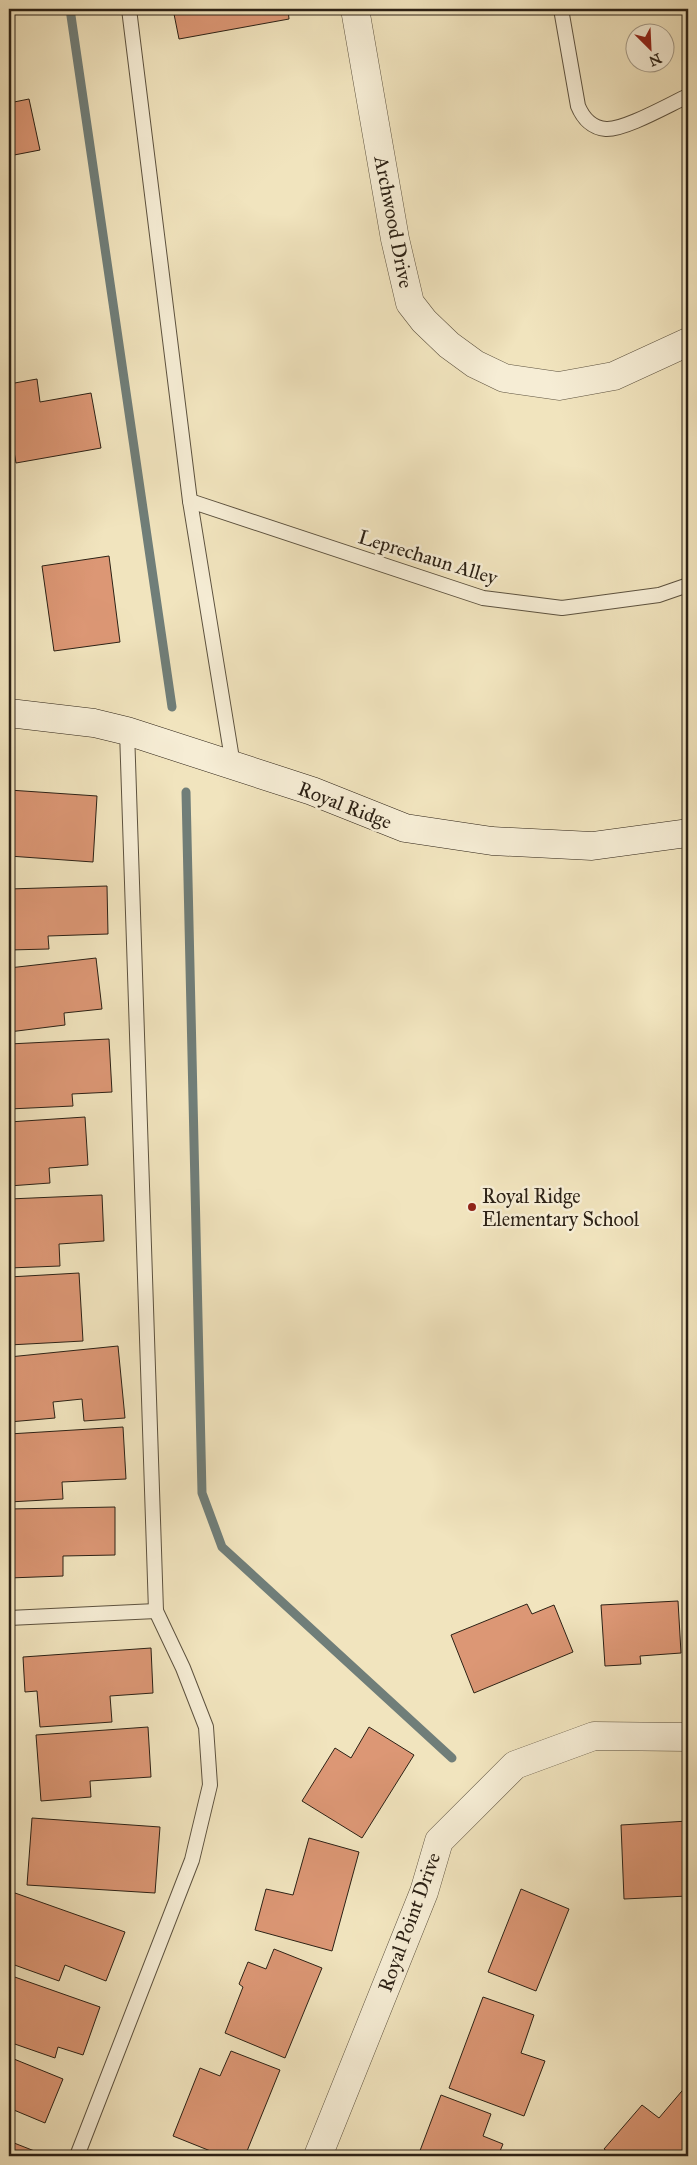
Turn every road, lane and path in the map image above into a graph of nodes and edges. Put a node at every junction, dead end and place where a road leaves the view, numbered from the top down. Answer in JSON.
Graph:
{"nodes":[{"id":1,"x":129,"y":9,"type":"edge"},
{"id":2,"x":355,"y":9,"type":"edge"},
{"id":3,"x":561,"y":9,"type":"edge"},
{"id":4,"x":688,"y":96,"type":"edge"},
{"id":5,"x":688,"y":342,"type":"edge"},
{"id":6,"x":190,"y":501,"type":"junction"},
{"id":7,"x":688,"y":585,"type":"edge"},
{"id":8,"x":9,"y":712,"type":"edge"},
{"id":9,"x":127,"y":731,"type":"junction"},
{"id":10,"x":233,"y":765,"type":"junction"},
{"id":11,"x":688,"y":833,"type":"edge"},
{"id":12,"x":156,"y":1611,"type":"junction"},
{"id":13,"x":9,"y":1618,"type":"edge"},
{"id":14,"x":688,"y":1737,"type":"edge"},
{"id":15,"x":77,"y":2156,"type":"edge"},
{"id":16,"x":318,"y":2156,"type":"edge"}],
"edges":[{"from":1,"to":6,"type":"lane"},
{"from":2,"to":5,"type":"street","name":"Archwood Drive"},
{"from":3,"to":4,"type":"lane"},
{"from":6,"to":7,"type":"lane","name":"Leprechaun Alley"},
{"from":6,"to":10,"type":"lane"},
{"from":8,"to":9,"type":"street","name":"Royal Ridge"},
{"from":9,"to":10,"type":"street","name":"Royal Ridge"},
{"from":9,"to":12,"type":"lane"},
{"from":10,"to":11,"type":"street","name":"Royal Ridge"},
{"from":12,"to":13,"type":"lane"},
{"from":12,"to":15,"type":"lane"},
{"from":14,"to":16,"type":"street","name":"Royal Point Drive"}]}
